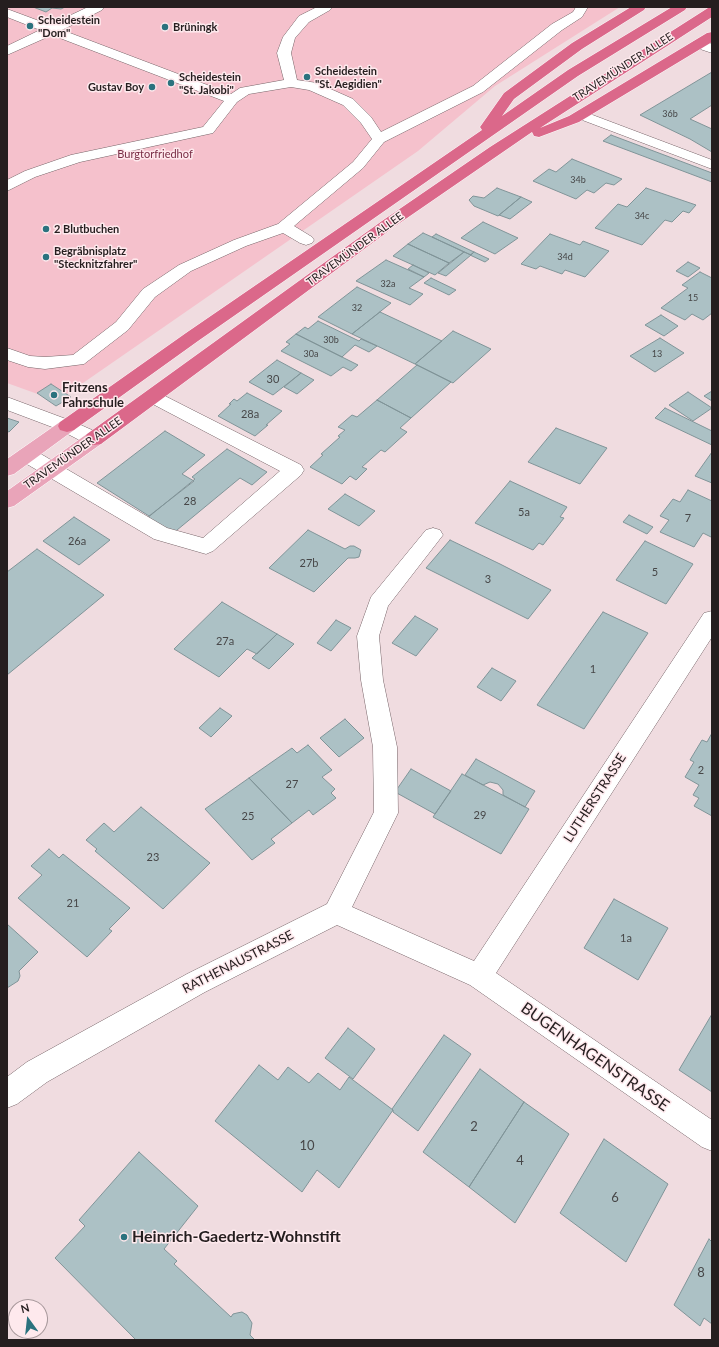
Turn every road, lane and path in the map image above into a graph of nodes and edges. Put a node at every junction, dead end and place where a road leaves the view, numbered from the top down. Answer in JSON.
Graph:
{"nodes":[{"id":1,"x":98,"y":7,"type":"edge"},
{"id":2,"x":326,"y":7,"type":"edge"},
{"id":3,"x":582,"y":7,"type":"edge"},
{"id":4,"x":640,"y":7,"type":"edge"},
{"id":5,"x":681,"y":7,"type":"edge"},
{"id":6,"x":712,"y":11,"type":"edge"},
{"id":7,"x":7,"y":13,"type":"edge"},
{"id":8,"x":51,"y":30,"type":"junction"},
{"id":9,"x":712,"y":36,"type":"edge"},
{"id":10,"x":705,"y":46,"type":"edge"},
{"id":11,"x":7,"y":51,"type":"edge"},
{"id":12,"x":291,"y":83,"type":"junction"},
{"id":13,"x":232,"y":99,"type":"junction"},
{"id":14,"x":582,"y":115,"type":"junction"},
{"id":15,"x":379,"y":139,"type":"junction"},
{"id":16,"x":476,"y":142,"type":"junction"},
{"id":17,"x":495,"y":150,"type":"junction"},
{"id":18,"x":712,"y":165,"type":"edge"},
{"id":19,"x":7,"y":186,"type":"edge"},
{"id":20,"x":284,"y":227,"type":"junction"},
{"id":21,"x":306,"y":240,"type":"dead end"},
{"id":22,"x":7,"y":354,"type":"edge"},
{"id":23,"x":153,"y":396,"type":"junction"},
{"id":24,"x":7,"y":403,"type":"edge"},
{"id":25,"x":68,"y":426,"type":"junction"},
{"id":26,"x":94,"y":439,"type":"junction"},
{"id":27,"x":27,"y":455,"type":"junction"},
{"id":28,"x":7,"y":469,"type":"edge"},
{"id":29,"x":50,"y":470,"type":"junction"},
{"id":30,"x":7,"y":501,"type":"edge"},
{"id":31,"x":433,"y":535,"type":"dead end"},
{"id":32,"x":712,"y":619,"type":"edge"},
{"id":33,"x":336,"y":912,"type":"junction"},
{"id":34,"x":479,"y":976,"type":"junction"},
{"id":35,"x":7,"y":1094,"type":"edge"},
{"id":36,"x":712,"y":1137,"type":"edge"}],
"edges":[{"from":1,"to":8,"type":"street"},
{"from":2,"to":12,"type":"street"},
{"from":3,"to":15,"type":"street"},
{"from":4,"to":16,"type":"highway"},
{"from":5,"to":16,"type":"highway","name":"TRAVEMÜNDER ALLEE"},
{"from":6,"to":17,"type":"highway","name":"TRAVEMÜNDER ALLEE"},
{"from":7,"to":8,"type":"street"},
{"from":8,"to":11,"type":"street"},
{"from":8,"to":13,"type":"street"},
{"from":9,"to":10,"type":"highway"},
{"from":10,"to":14,"type":"highway"},
{"from":12,"to":13,"type":"street"},
{"from":12,"to":15,"type":"street"},
{"from":13,"to":19,"type":"street"},
{"from":14,"to":17,"type":"highway"},
{"from":14,"to":18,"type":"street"},
{"from":15,"to":20,"type":"street"},
{"from":16,"to":25,"type":"highway","name":"TRAVEMÜNDER ALLEE"},
{"from":17,"to":23,"type":"highway","name":"TRAVEMÜNDER ALLEE"},
{"from":20,"to":21,"type":"street"},
{"from":20,"to":22,"type":"street"},
{"from":23,"to":26,"type":"highway","name":"TRAVEMÜNDER ALLEE"},
{"from":23,"to":29,"type":"street"},
{"from":24,"to":25,"type":"street"},
{"from":25,"to":26,"type":"street"},
{"from":25,"to":27,"type":"main road","name":"TRAVEMÜNDER ALLEE"},
{"from":26,"to":29,"type":"main road","name":"TRAVEMÜNDER ALLEE"},
{"from":27,"to":28,"type":"main road","name":"TRAVEMÜNDER ALLEE"},
{"from":27,"to":29,"type":"street"},
{"from":29,"to":30,"type":"main road","name":"TRAVEMÜNDER ALLEE"},
{"from":31,"to":33,"type":"street"},
{"from":32,"to":34,"type":"street","name":"LUTHERSTRASSE"},
{"from":33,"to":34,"type":"street"},
{"from":33,"to":35,"type":"street","name":"RATHENAUSTRASSE"},
{"from":34,"to":36,"type":"street","name":"BUGENHAGENSTRASSE"}]}
